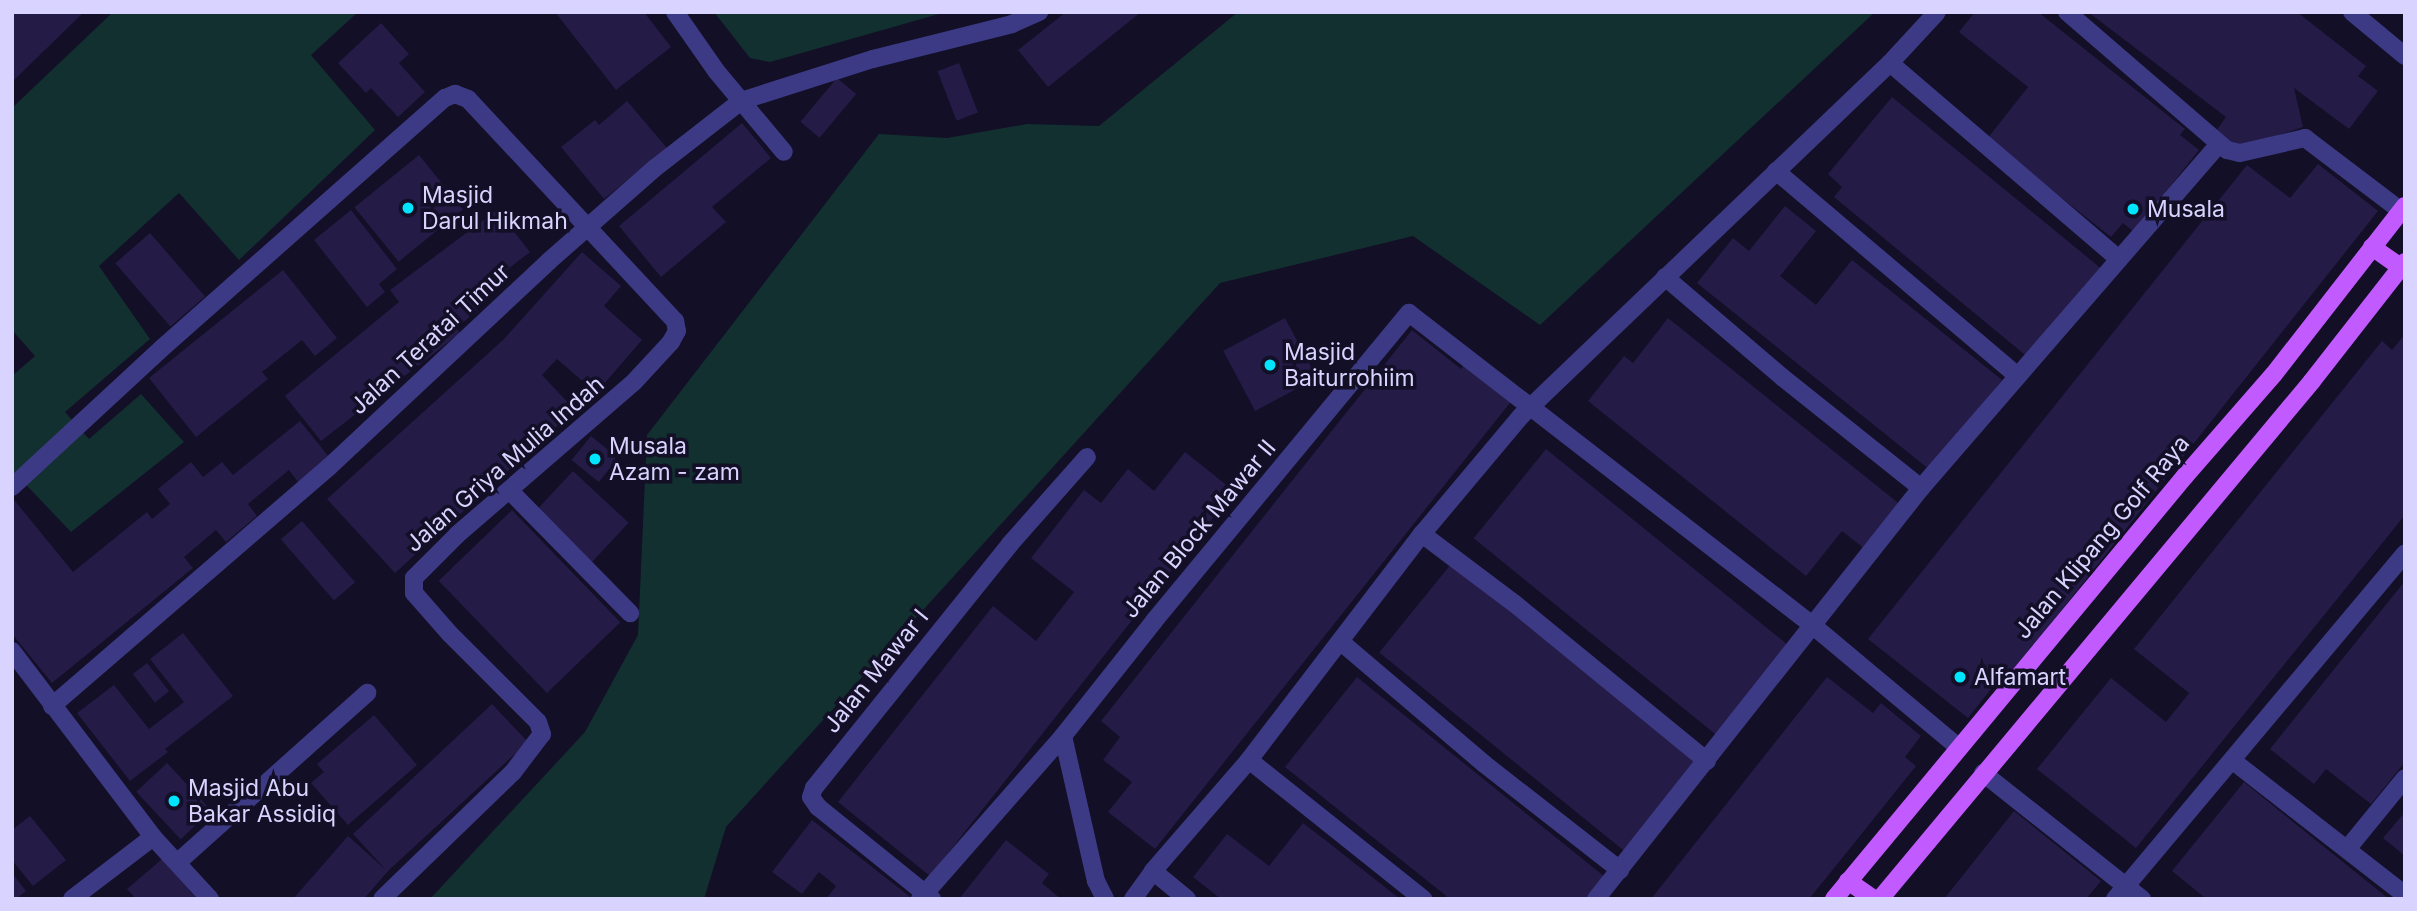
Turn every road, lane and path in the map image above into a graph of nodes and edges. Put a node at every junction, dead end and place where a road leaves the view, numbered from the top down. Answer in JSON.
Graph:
{"nodes":[{"id":1,"x":675,"y":12,"type":"edge"},
{"id":2,"x":1937,"y":12,"type":"edge"},
{"id":3,"x":2067,"y":12,"type":"edge"},
{"id":4,"x":2352,"y":12,"type":"edge"},
{"id":5,"x":1034,"y":14,"type":"edge"},
{"id":6,"x":2405,"y":56,"type":"edge"},
{"id":7,"x":1890,"y":63,"type":"junction"},
{"id":8,"x":741,"y":100,"type":"junction"},
{"id":9,"x":2219,"y":144,"type":"junction"},
{"id":10,"x":784,"y":152,"type":"dead end"},
{"id":11,"x":1776,"y":171,"type":"junction"},
{"id":12,"x":2403,"y":208,"type":"edge"},
{"id":13,"x":588,"y":229,"type":"junction"},
{"id":14,"x":2372,"y":247,"type":"junction"},
{"id":15,"x":2119,"y":259,"type":"junction"},
{"id":16,"x":2403,"y":265,"type":"edge"},
{"id":17,"x":1665,"y":277,"type":"junction"},
{"id":18,"x":2018,"y":376,"type":"junction"},
{"id":19,"x":1532,"y":405,"type":"junction"},
{"id":20,"x":1087,"y":457,"type":"dead end"},
{"id":21,"x":12,"y":488,"type":"edge"},
{"id":22,"x":1921,"y":488,"type":"junction"},
{"id":23,"x":510,"y":492,"type":"junction"},
{"id":24,"x":1422,"y":534,"type":"junction"},
{"id":25,"x":2405,"y":553,"type":"edge"},
{"id":26,"x":630,"y":613,"type":"dead end"},
{"id":27,"x":1811,"y":624,"type":"junction"},
{"id":28,"x":1341,"y":642,"type":"junction"},
{"id":29,"x":12,"y":651,"type":"edge"},
{"id":30,"x":368,"y":693,"type":"dead end"},
{"id":31,"x":52,"y":706,"type":"junction"},
{"id":32,"x":1063,"y":736,"type":"junction"},
{"id":33,"x":1958,"y":747,"type":"junction"},
{"id":34,"x":1249,"y":760,"type":"junction"},
{"id":35,"x":1707,"y":761,"type":"junction"},
{"id":36,"x":2233,"y":761,"type":"junction"},
{"id":37,"x":1983,"y":774,"type":"junction"},
{"id":38,"x":2405,"y":778,"type":"edge"},
{"id":39,"x":153,"y":837,"type":"junction"},
{"id":40,"x":2348,"y":848,"type":"junction"},
{"id":41,"x":178,"y":862,"type":"junction"},
{"id":42,"x":1620,"y":870,"type":"junction"},
{"id":43,"x":1153,"y":871,"type":"junction"},
{"id":44,"x":1848,"y":881,"type":"junction"},
{"id":45,"x":2121,"y":892,"type":"edge"},
{"id":46,"x":2405,"y":895,"type":"edge"},
{"id":47,"x":926,"y":897,"type":"edge"},
{"id":48,"x":72,"y":899,"type":"edge"},
{"id":49,"x":210,"y":899,"type":"edge"},
{"id":50,"x":382,"y":899,"type":"edge"},
{"id":51,"x":1105,"y":899,"type":"edge"},
{"id":52,"x":1133,"y":899,"type":"edge"},
{"id":53,"x":1187,"y":899,"type":"edge"},
{"id":54,"x":1423,"y":899,"type":"edge"},
{"id":55,"x":1597,"y":899,"type":"edge"},
{"id":56,"x":1834,"y":899,"type":"edge"},
{"id":57,"x":1874,"y":899,"type":"edge"},
{"id":58,"x":1880,"y":899,"type":"edge"},
{"id":59,"x":2142,"y":899,"type":"edge"}],
"edges":[{"from":1,"to":8,"type":"street"},
{"from":2,"to":7,"type":"street"},
{"from":3,"to":9,"type":"street"},
{"from":4,"to":6,"type":"street"},
{"from":5,"to":8,"type":"street","name":"Jalan Teratai Timur"},
{"from":7,"to":11,"type":"street"},
{"from":7,"to":15,"type":"street"},
{"from":8,"to":10,"type":"street"},
{"from":8,"to":13,"type":"street","name":"Jalan Teratai Timur"},
{"from":9,"to":12,"type":"street"},
{"from":9,"to":15,"type":"street"},
{"from":11,"to":17,"type":"street"},
{"from":11,"to":18,"type":"street"},
{"from":12,"to":14,"type":"main road","name":"Jalan Klipang Golf Raya"},
{"from":13,"to":21,"type":"street"},
{"from":13,"to":23,"type":"street","name":"Jalan Griya Mulia Indah"},
{"from":13,"to":31,"type":"street","name":"Jalan Teratai Timur"},
{"from":14,"to":16,"type":"main road"},
{"from":14,"to":33,"type":"main road","name":"Jalan Klipang Golf Raya"},
{"from":15,"to":18,"type":"street"},
{"from":16,"to":37,"type":"main road"},
{"from":17,"to":19,"type":"street"},
{"from":17,"to":22,"type":"street"},
{"from":18,"to":22,"type":"street"},
{"from":19,"to":24,"type":"street"},
{"from":19,"to":27,"type":"street"},
{"from":19,"to":32,"type":"street","name":"Jalan Block Mawar II"},
{"from":20,"to":47,"type":"street","name":"Jalan Mawar I"},
{"from":22,"to":27,"type":"street"},
{"from":23,"to":26,"type":"street"},
{"from":23,"to":50,"type":"street","name":"Jalan Griya Mulia Indah"},
{"from":24,"to":28,"type":"street"},
{"from":24,"to":35,"type":"street"},
{"from":25,"to":36,"type":"street"},
{"from":27,"to":33,"type":"street"},
{"from":27,"to":35,"type":"street"},
{"from":28,"to":34,"type":"street"},
{"from":28,"to":42,"type":"street"},
{"from":29,"to":31,"type":"street"},
{"from":30,"to":41,"type":"street"},
{"from":31,"to":39,"type":"street"},
{"from":32,"to":47,"type":"street","name":"Jalan Block Mawar II"},
{"from":32,"to":51,"type":"street"},
{"from":33,"to":44,"type":"main road","name":"Jalan Klipang Golf Raya"},
{"from":34,"to":43,"type":"street"},
{"from":34,"to":54,"type":"street"},
{"from":35,"to":42,"type":"street"},
{"from":36,"to":40,"type":"street"},
{"from":36,"to":45,"type":"street"},
{"from":37,"to":45,"type":"street"},
{"from":37,"to":58,"type":"main road"},
{"from":38,"to":40,"type":"street"},
{"from":39,"to":41,"type":"street"},
{"from":39,"to":48,"type":"street"},
{"from":40,"to":46,"type":"street"},
{"from":41,"to":49,"type":"street"},
{"from":42,"to":55,"type":"street"},
{"from":43,"to":52,"type":"street"},
{"from":43,"to":53,"type":"street"},
{"from":44,"to":56,"type":"main road","name":"Jalan Klipang Golf Raya"},
{"from":44,"to":57,"type":"main road"},
{"from":45,"to":59,"type":"street"}]}
